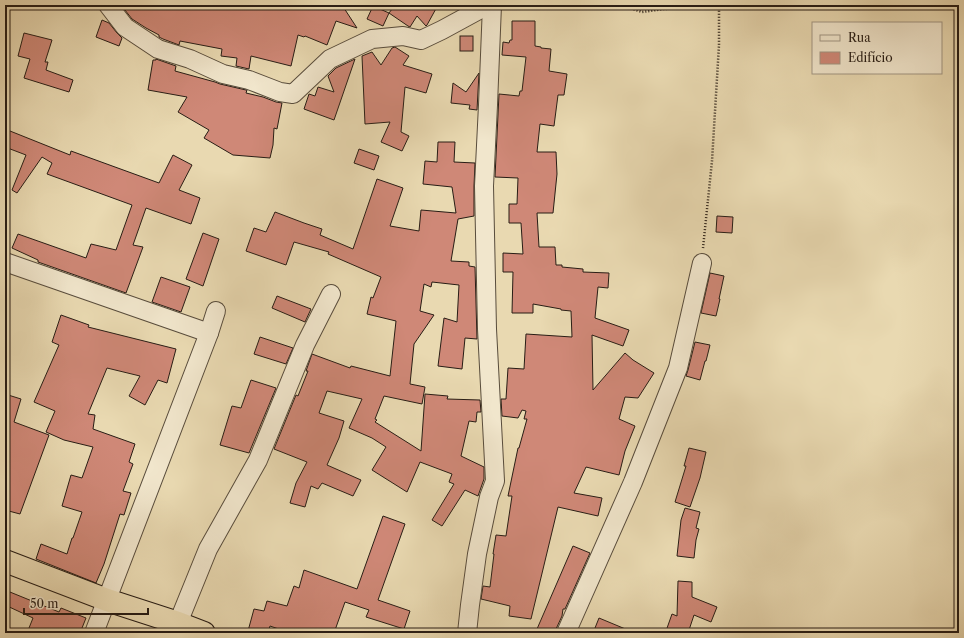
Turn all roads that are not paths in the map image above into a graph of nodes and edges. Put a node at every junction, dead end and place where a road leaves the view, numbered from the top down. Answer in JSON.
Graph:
{"nodes":[{"id":1,"x":108,"y":5,"type":"edge"},
{"id":2,"x":488,"y":5,"type":"edge"},
{"id":3,"x":492,"y":5,"type":"edge"},
{"id":4,"x":5,"y":262,"type":"edge"},
{"id":5,"x":702,"y":263,"type":"road end"},
{"id":6,"x":331,"y":294,"type":"dead end"},
{"id":7,"x":216,"y":311,"type":"dead end"},
{"id":8,"x":209,"y":333,"type":"junction"},
{"id":9,"x":5,"y":561,"type":"edge"},
{"id":10,"x":107,"y":600,"type":"junction"},
{"id":11,"x":178,"y":623,"type":"junction"},
{"id":12,"x":94,"y":633,"type":"edge"},
{"id":13,"x":204,"y":633,"type":"edge"},
{"id":14,"x":467,"y":633,"type":"edge"},
{"id":15,"x":566,"y":633,"type":"edge"}],
"edges":[{"from":1,"to":2,"type":"street"},
{"from":3,"to":14,"type":"street"},
{"from":4,"to":8,"type":"street"},
{"from":5,"to":15,"type":"street"},
{"from":6,"to":11,"type":"street"},
{"from":7,"to":8,"type":"street"},
{"from":8,"to":10,"type":"street"},
{"from":9,"to":10,"type":"highway"},
{"from":10,"to":11,"type":"highway"},
{"from":10,"to":12,"type":"street"},
{"from":11,"to":13,"type":"highway"}]}
